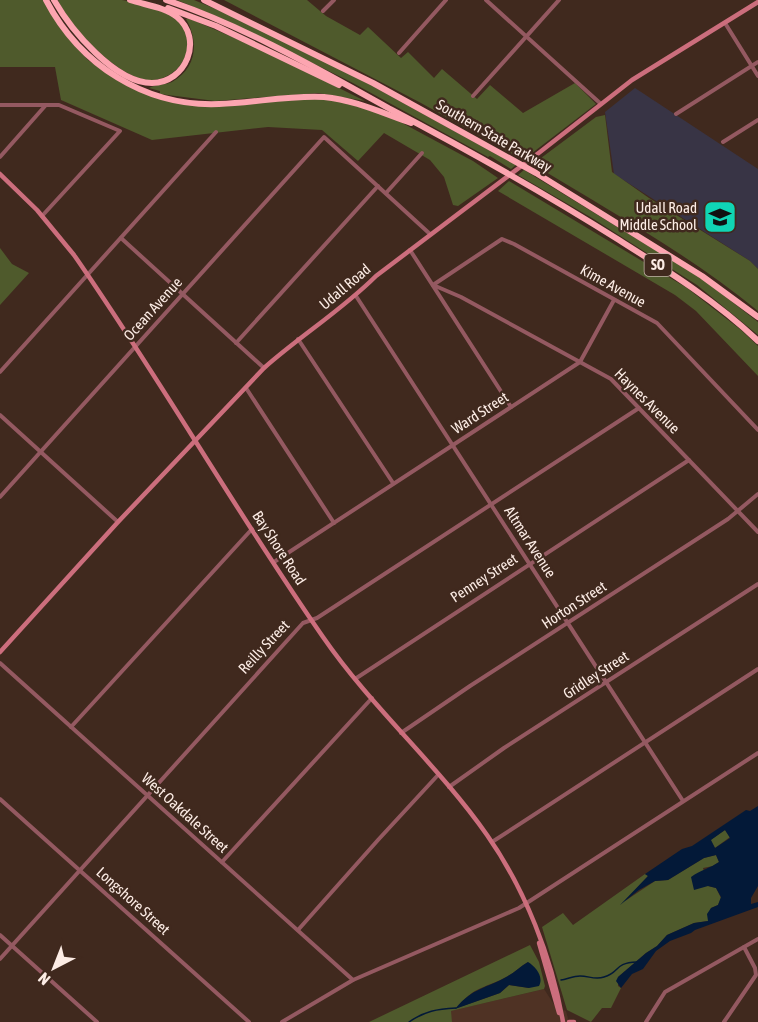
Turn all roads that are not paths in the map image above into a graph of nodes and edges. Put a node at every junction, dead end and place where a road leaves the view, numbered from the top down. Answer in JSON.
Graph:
{"nodes":[{"id":1,"x":46,"y":0,"type":"edge"},
{"id":2,"x":54,"y":0,"type":"edge"},
{"id":3,"x":130,"y":0,"type":"edge"},
{"id":4,"x":141,"y":0,"type":"edge"},
{"id":5,"x":166,"y":0,"type":"edge"},
{"id":6,"x":204,"y":0,"type":"edge"},
{"id":7,"x":213,"y":0,"type":"edge"},
{"id":8,"x":334,"y":0,"type":"edge"},
{"id":9,"x":446,"y":0,"type":"edge"},
{"id":10,"x":486,"y":0,"type":"edge"},
{"id":11,"x":559,"y":0,"type":"edge"},
{"id":12,"x":758,"y":2,"type":"edge"},
{"id":13,"x":324,"y":11,"type":"dead end"},
{"id":14,"x":235,"y":14,"type":"junction"},
{"id":15,"x":725,"y":23,"type":"junction"},
{"id":16,"x":526,"y":37,"type":"junction"},
{"id":17,"x":399,"y":53,"type":"dead end"},
{"id":18,"x":758,"y":62,"type":"edge"},
{"id":19,"x":752,"y":66,"type":"junction"},
{"id":20,"x":758,"y":76,"type":"edge"},
{"id":21,"x":473,"y":96,"type":"dead end"},
{"id":22,"x":0,"y":105,"type":"edge"},
{"id":23,"x":46,"y":105,"type":"junction"},
{"id":24,"x":602,"y":105,"type":"junction"},
{"id":25,"x":388,"y":107,"type":"junction"},
{"id":26,"x":676,"y":114,"type":"dead end"},
{"id":27,"x":758,"y":120,"type":"edge"},
{"id":28,"x":431,"y":130,"type":"junction"},
{"id":29,"x":216,"y":132,"type":"dead end"},
{"id":30,"x":723,"y":142,"type":"dead end"},
{"id":31,"x":422,"y":153,"type":"dead end"},
{"id":32,"x":0,"y":157,"type":"edge"},
{"id":33,"x":0,"y":174,"type":"edge"},
{"id":34,"x":378,"y":186,"type":"junction"},
{"id":35,"x":386,"y":193,"type":"junction"},
{"id":36,"x":42,"y":216,"type":"junction"},
{"id":37,"x":430,"y":234,"type":"junction"},
{"id":38,"x":121,"y":238,"type":"junction"},
{"id":39,"x":410,"y":250,"type":"junction"},
{"id":40,"x":87,"y":275,"type":"junction"},
{"id":41,"x":433,"y":285,"type":"junction"},
{"id":42,"x":182,"y":295,"type":"junction"},
{"id":43,"x":356,"y":296,"type":"junction"},
{"id":44,"x":614,"y":300,"type":"junction"},
{"id":45,"x":758,"y":317,"type":"edge"},
{"id":46,"x":298,"y":339,"type":"junction"},
{"id":47,"x":758,"y":341,"type":"edge"},
{"id":48,"x":236,"y":343,"type":"junction"},
{"id":49,"x":134,"y":347,"type":"junction"},
{"id":50,"x":580,"y":362,"type":"junction"},
{"id":51,"x":264,"y":368,"type":"junction"},
{"id":52,"x":0,"y":372,"type":"edge"},
{"id":53,"x":246,"y":388,"type":"junction"},
{"id":54,"x":511,"y":407,"type":"junction"},
{"id":55,"x":639,"y":408,"type":"junction"},
{"id":56,"x":0,"y":415,"type":"edge"},
{"id":57,"x":758,"y":430,"type":"edge"},
{"id":58,"x":195,"y":441,"type":"junction"},
{"id":59,"x":452,"y":445,"type":"junction"},
{"id":60,"x":41,"y":452,"type":"junction"},
{"id":61,"x":689,"y":460,"type":"junction"},
{"id":62,"x":393,"y":483,"type":"junction"},
{"id":63,"x":758,"y":494,"type":"edge"},
{"id":64,"x":0,"y":497,"type":"edge"},
{"id":65,"x":491,"y":505,"type":"junction"},
{"id":66,"x":738,"y":512,"type":"junction"},
{"id":67,"x":118,"y":522,"type":"junction"},
{"id":68,"x":334,"y":523,"type":"junction"},
{"id":69,"x":252,"y":529,"type":"junction"},
{"id":70,"x":758,"y":532,"type":"edge"},
{"id":71,"x":274,"y":562,"type":"junction"},
{"id":72,"x":529,"y":563,"type":"junction"},
{"id":73,"x":758,"y":584,"type":"edge"},
{"id":74,"x":311,"y":620,"type":"junction"},
{"id":75,"x":568,"y":623,"type":"junction"},
{"id":76,"x":0,"y":652,"type":"edge"},
{"id":77,"x":0,"y":663,"type":"edge"},
{"id":78,"x":758,"y":669,"type":"edge"},
{"id":79,"x":355,"y":679,"type":"junction"},
{"id":80,"x":607,"y":682,"type":"junction"},
{"id":81,"x":372,"y":698,"type":"junction"},
{"id":82,"x":71,"y":727,"type":"junction"},
{"id":83,"x":401,"y":733,"type":"junction"},
{"id":84,"x":645,"y":741,"type":"junction"},
{"id":85,"x":758,"y":753,"type":"edge"},
{"id":86,"x":438,"y":776,"type":"junction"},
{"id":87,"x":448,"y":787,"type":"junction"},
{"id":88,"x":147,"y":795,"type":"junction"},
{"id":89,"x":0,"y":799,"type":"edge"},
{"id":90,"x":683,"y":801,"type":"junction"},
{"id":91,"x":492,"y":842,"type":"junction"},
{"id":92,"x":222,"y":862,"type":"junction"},
{"id":93,"x":79,"y":870,"type":"junction"},
{"id":94,"x":525,"y":903,"type":"junction"},
{"id":95,"x":297,"y":930,"type":"junction"},
{"id":96,"x":0,"y":935,"type":"edge"},
{"id":97,"x":758,"y":939,"type":"edge"},
{"id":98,"x":12,"y":945,"type":"junction"},
{"id":99,"x":744,"y":947,"type":"junction"},
{"id":100,"x":0,"y":959,"type":"edge"},
{"id":101,"x":353,"y":980,"type":"junction"},
{"id":102,"x":97,"y":1022,"type":"edge"},
{"id":103,"x":249,"y":1022,"type":"edge"},
{"id":104,"x":282,"y":1022,"type":"edge"},
{"id":105,"x":562,"y":1022,"type":"edge"},
{"id":106,"x":646,"y":1022,"type":"edge"},
{"id":107,"x":724,"y":1022,"type":"edge"}],
"edges":[{"from":1,"to":28,"type":"highway"},
{"from":2,"to":3,"type":"highway"},
{"from":4,"to":25,"type":"highway","name":"Southern State Parkway","number":"SO"},
{"from":5,"to":25,"type":"highway","name":"Southern State Parkway","number":"SO"},
{"from":6,"to":14,"type":"highway","name":"Southern State Parkway","number":"SO"},
{"from":7,"to":14,"type":"highway"},
{"from":8,"to":13,"type":"street"},
{"from":9,"to":17,"type":"street"},
{"from":10,"to":16,"type":"street"},
{"from":11,"to":16,"type":"street"},
{"from":12,"to":15,"type":"main road","name":"Udall Road"},
{"from":14,"to":45,"type":"highway","name":"Southern State Parkway","number":"SO"},
{"from":15,"to":19,"type":"street"},
{"from":15,"to":24,"type":"main road","name":"Udall Road"},
{"from":16,"to":21,"type":"street"},
{"from":16,"to":24,"type":"street"},
{"from":18,"to":19,"type":"street"},
{"from":19,"to":20,"type":"street"},
{"from":19,"to":26,"type":"street"},
{"from":22,"to":23,"type":"street"},
{"from":23,"to":32,"type":"street"},
{"from":23,"to":36,"type":"street"},
{"from":24,"to":37,"type":"main road","name":"Udall Road"},
{"from":25,"to":28,"type":"highway","name":"Southern State Parkway","number":"SO"},
{"from":27,"to":30,"type":"street"},
{"from":28,"to":47,"type":"highway","name":"Southern State Parkway","number":"SO"},
{"from":29,"to":38,"type":"street"},
{"from":31,"to":35,"type":"street"},
{"from":33,"to":36,"type":"main road","name":"Bay Shore Road"},
{"from":34,"to":35,"type":"street"},
{"from":34,"to":42,"type":"street","name":"Ocean Avenue"},
{"from":34,"to":48,"type":"street"},
{"from":35,"to":37,"type":"street"},
{"from":36,"to":40,"type":"main road","name":"Bay Shore Road"},
{"from":37,"to":39,"type":"main road","name":"Udall Road"},
{"from":38,"to":40,"type":"street"},
{"from":38,"to":42,"type":"street"},
{"from":39,"to":41,"type":"street"},
{"from":39,"to":43,"type":"main road","name":"Udall Road"},
{"from":40,"to":49,"type":"main road","name":"Bay Shore Road"},
{"from":40,"to":52,"type":"street"},
{"from":41,"to":44,"type":"street","name":"Kime Avenue"},
{"from":41,"to":50,"type":"street","name":"Haynes Avenue"},
{"from":41,"to":54,"type":"street"},
{"from":42,"to":48,"type":"street"},
{"from":42,"to":49,"type":"street","name":"Ocean Avenue"},
{"from":43,"to":46,"type":"main road","name":"Udall Road"},
{"from":43,"to":59,"type":"street","name":"Altmar Avenue"},
{"from":44,"to":50,"type":"street","name":"Ward Street"},
{"from":44,"to":57,"type":"street","name":"Kime Avenue"},
{"from":46,"to":51,"type":"main road","name":"Udall Road"},
{"from":46,"to":62,"type":"street"},
{"from":48,"to":51,"type":"street"},
{"from":49,"to":58,"type":"main road","name":"Bay Shore Road"},
{"from":49,"to":60,"type":"street","name":"Ocean Avenue"},
{"from":50,"to":54,"type":"street","name":"Ward Street"},
{"from":50,"to":55,"type":"street","name":"Haynes Avenue"},
{"from":51,"to":53,"type":"main road","name":"Udall Road"},
{"from":53,"to":58,"type":"main road","name":"Udall Road"},
{"from":53,"to":68,"type":"street"},
{"from":54,"to":59,"type":"street","name":"Ward Street"},
{"from":55,"to":61,"type":"street","name":"Haynes Avenue"},
{"from":55,"to":65,"type":"street","name":"Reilly Street"},
{"from":56,"to":60,"type":"street"},
{"from":58,"to":67,"type":"main road","name":"Udall Road"},
{"from":58,"to":69,"type":"main road","name":"Bay Shore Road"},
{"from":59,"to":62,"type":"street","name":"Ward Street"},
{"from":59,"to":65,"type":"street","name":"Altmar Avenue"},
{"from":60,"to":64,"type":"street","name":"Ocean Avenue"},
{"from":60,"to":67,"type":"street"},
{"from":61,"to":66,"type":"street","name":"Haynes Avenue"},
{"from":61,"to":72,"type":"street","name":"Penney Street"},
{"from":62,"to":68,"type":"street","name":"Ward Street"},
{"from":63,"to":66,"type":"street","name":"Horton Street"},
{"from":65,"to":72,"type":"street","name":"Altmar Avenue"},
{"from":65,"to":74,"type":"street","name":"Reilly Street"},
{"from":66,"to":70,"type":"street","name":"Haynes Avenue"},
{"from":66,"to":75,"type":"street","name":"Horton Street"},
{"from":67,"to":76,"type":"main road","name":"Udall Road"},
{"from":68,"to":71,"type":"street","name":"Ward Street"},
{"from":69,"to":71,"type":"main road","name":"Bay Shore Road"},
{"from":69,"to":82,"type":"street"},
{"from":71,"to":74,"type":"main road","name":"Bay Shore Road"},
{"from":72,"to":75,"type":"street","name":"Altmar Avenue"},
{"from":72,"to":79,"type":"street","name":"Penney Street"},
{"from":73,"to":80,"type":"street","name":"Gridley Street"},
{"from":74,"to":79,"type":"main road","name":"Bay Shore Road"},
{"from":74,"to":88,"type":"street","name":"Reilly Street"},
{"from":75,"to":80,"type":"street","name":"Altmar Avenue"},
{"from":75,"to":83,"type":"street","name":"Horton Street"},
{"from":77,"to":82,"type":"street","name":"West Oakdale Street"},
{"from":78,"to":84,"type":"street"},
{"from":79,"to":81,"type":"main road","name":"Bay Shore Road"},
{"from":80,"to":84,"type":"street","name":"Altmar Avenue"},
{"from":80,"to":87,"type":"street","name":"Gridley Street"},
{"from":81,"to":83,"type":"main road","name":"Bay Shore Road"},
{"from":81,"to":92,"type":"street"},
{"from":82,"to":88,"type":"street","name":"West Oakdale Street"},
{"from":83,"to":86,"type":"main road","name":"Bay Shore Road"},
{"from":84,"to":90,"type":"street","name":"Altmar Avenue"},
{"from":84,"to":91,"type":"street"},
{"from":85,"to":90,"type":"street"},
{"from":86,"to":87,"type":"main road","name":"Bay Shore Road"},
{"from":86,"to":95,"type":"street"},
{"from":87,"to":91,"type":"main road","name":"Bay Shore Road"},
{"from":88,"to":92,"type":"street","name":"West Oakdale Street"},
{"from":88,"to":93,"type":"street","name":"Reilly Street"},
{"from":89,"to":93,"type":"street","name":"Longshore Street"},
{"from":90,"to":94,"type":"street"},
{"from":91,"to":94,"type":"main road","name":"Bay Shore Road"},
{"from":92,"to":95,"type":"street","name":"West Oakdale Street"},
{"from":93,"to":98,"type":"street","name":"Reilly Street"},
{"from":93,"to":103,"type":"street","name":"Longshore Street"},
{"from":94,"to":101,"type":"street"},
{"from":94,"to":105,"type":"main road","name":"Bay Shore Road"},
{"from":95,"to":101,"type":"street","name":"West Oakdale Street"},
{"from":96,"to":98,"type":"street"},
{"from":97,"to":99,"type":"street"},
{"from":98,"to":100,"type":"street","name":"Reilly Street"},
{"from":98,"to":102,"type":"street"},
{"from":99,"to":106,"type":"street"},
{"from":99,"to":107,"type":"street"},
{"from":101,"to":104,"type":"street"}]}
